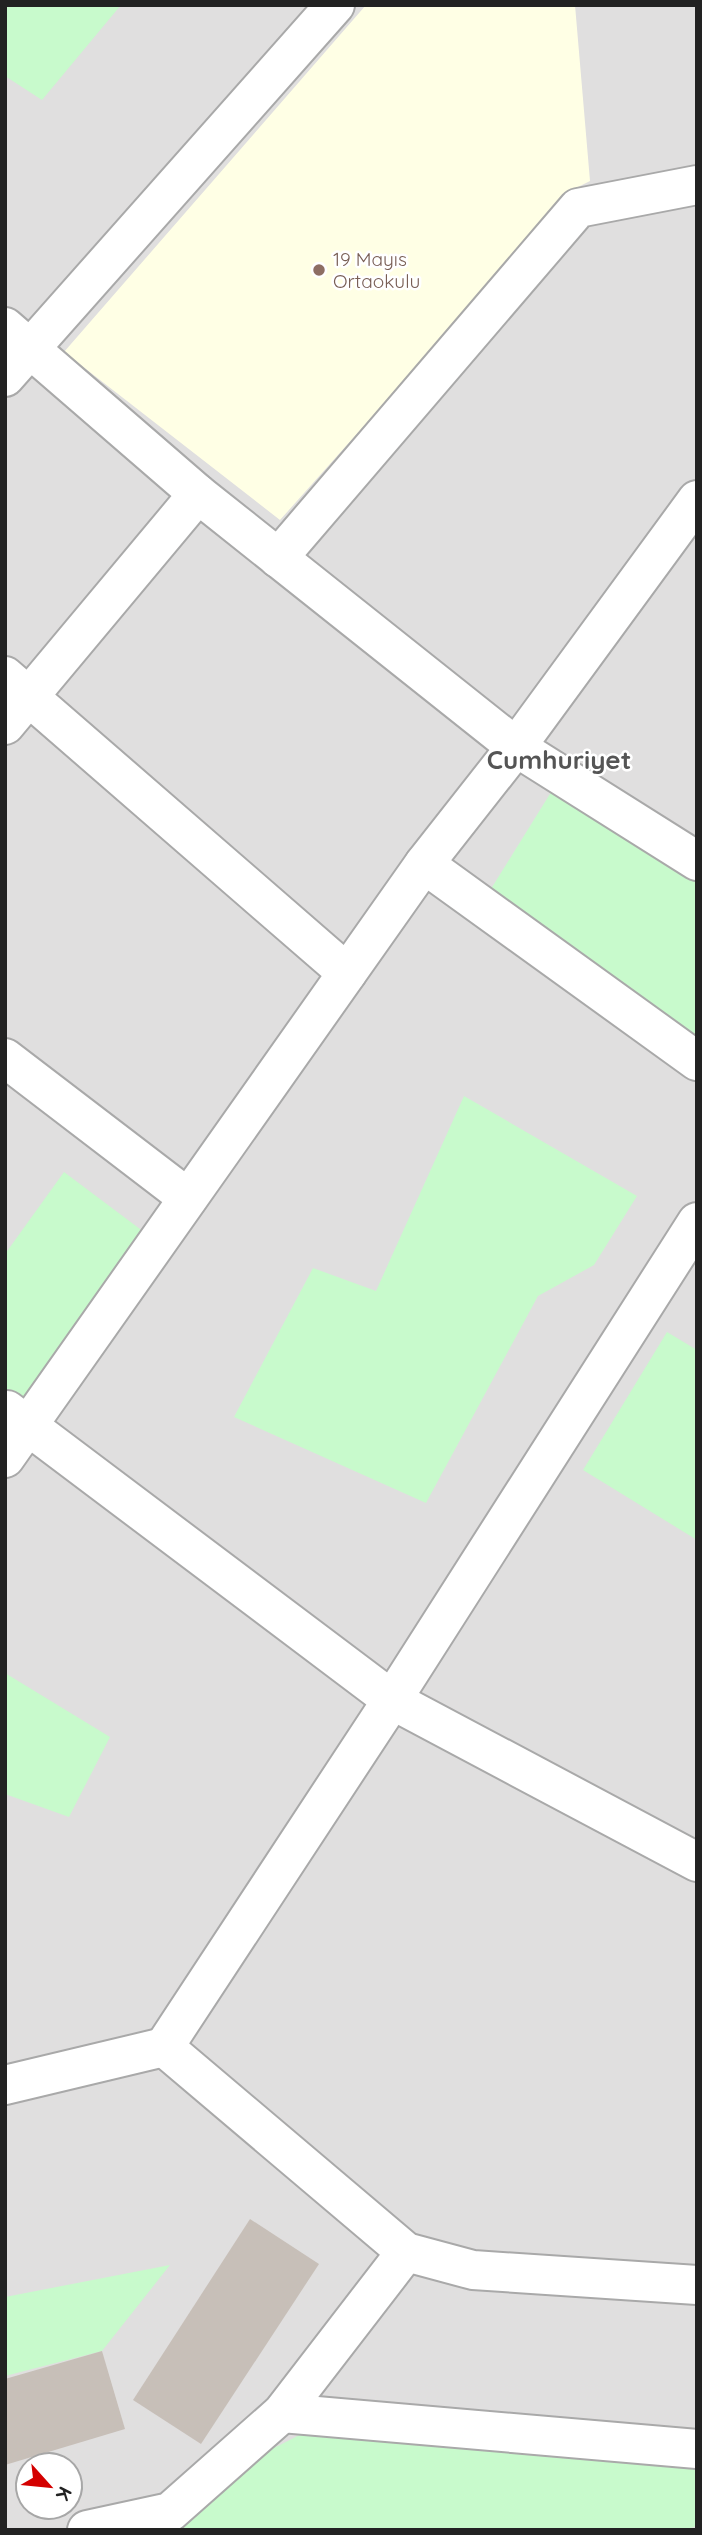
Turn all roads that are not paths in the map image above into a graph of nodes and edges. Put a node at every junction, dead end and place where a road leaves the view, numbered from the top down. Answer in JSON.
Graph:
{"nodes":[{"id":1,"x":335,"y":5,"type":"edge"},
{"id":2,"x":697,"y":185,"type":"edge"},
{"id":3,"x":13,"y":351,"type":"edge"},
{"id":4,"x":198,"y":494,"type":"junction"},
{"id":5,"x":697,"y":500,"type":"edge"},
{"id":6,"x":278,"y":558,"type":"junction"},
{"id":7,"x":18,"y":686,"type":"edge"},
{"id":8,"x":5,"y":725,"type":"edge"},
{"id":9,"x":516,"y":747,"type":"junction"},
{"id":10,"x":697,"y":862,"type":"edge"},
{"id":11,"x":424,"y":864,"type":"junction"},
{"id":12,"x":347,"y":972,"type":"junction"},
{"id":13,"x":5,"y":1058,"type":"edge"},
{"id":14,"x":697,"y":1061,"type":"edge"},
{"id":15,"x":188,"y":1198,"type":"junction"},
{"id":16,"x":697,"y":1222,"type":"edge"},
{"id":17,"x":16,"y":1417,"type":"edge"},
{"id":18,"x":5,"y":1458,"type":"edge"},
{"id":19,"x":393,"y":1700,"type":"junction"},
{"id":20,"x":697,"y":1862,"type":"edge"},
{"id":21,"x":164,"y":2047,"type":"junction"},
{"id":22,"x":5,"y":2085,"type":"edge"},
{"id":23,"x":406,"y":2252,"type":"junction"},
{"id":24,"x":697,"y":2285,"type":"edge"},
{"id":25,"x":282,"y":2413,"type":"junction"},
{"id":26,"x":697,"y":2449,"type":"edge"},
{"id":27,"x":87,"y":2530,"type":"edge"}],
"edges":[{"from":1,"to":3,"type":"street"},
{"from":2,"to":6,"type":"street"},
{"from":3,"to":4,"type":"street"},
{"from":4,"to":6,"type":"street"},
{"from":4,"to":7,"type":"street"},
{"from":5,"to":9,"type":"street"},
{"from":6,"to":9,"type":"street"},
{"from":7,"to":8,"type":"street"},
{"from":7,"to":12,"type":"street"},
{"from":9,"to":10,"type":"street"},
{"from":9,"to":11,"type":"street"},
{"from":11,"to":12,"type":"street"},
{"from":11,"to":14,"type":"street"},
{"from":12,"to":15,"type":"street"},
{"from":13,"to":15,"type":"street"},
{"from":15,"to":17,"type":"street"},
{"from":16,"to":19,"type":"street"},
{"from":17,"to":18,"type":"street"},
{"from":17,"to":19,"type":"street"},
{"from":19,"to":20,"type":"street"},
{"from":19,"to":21,"type":"street"},
{"from":21,"to":22,"type":"street"},
{"from":21,"to":23,"type":"street"},
{"from":23,"to":24,"type":"street"},
{"from":23,"to":25,"type":"street"},
{"from":25,"to":26,"type":"street"},
{"from":25,"to":27,"type":"street"}]}
